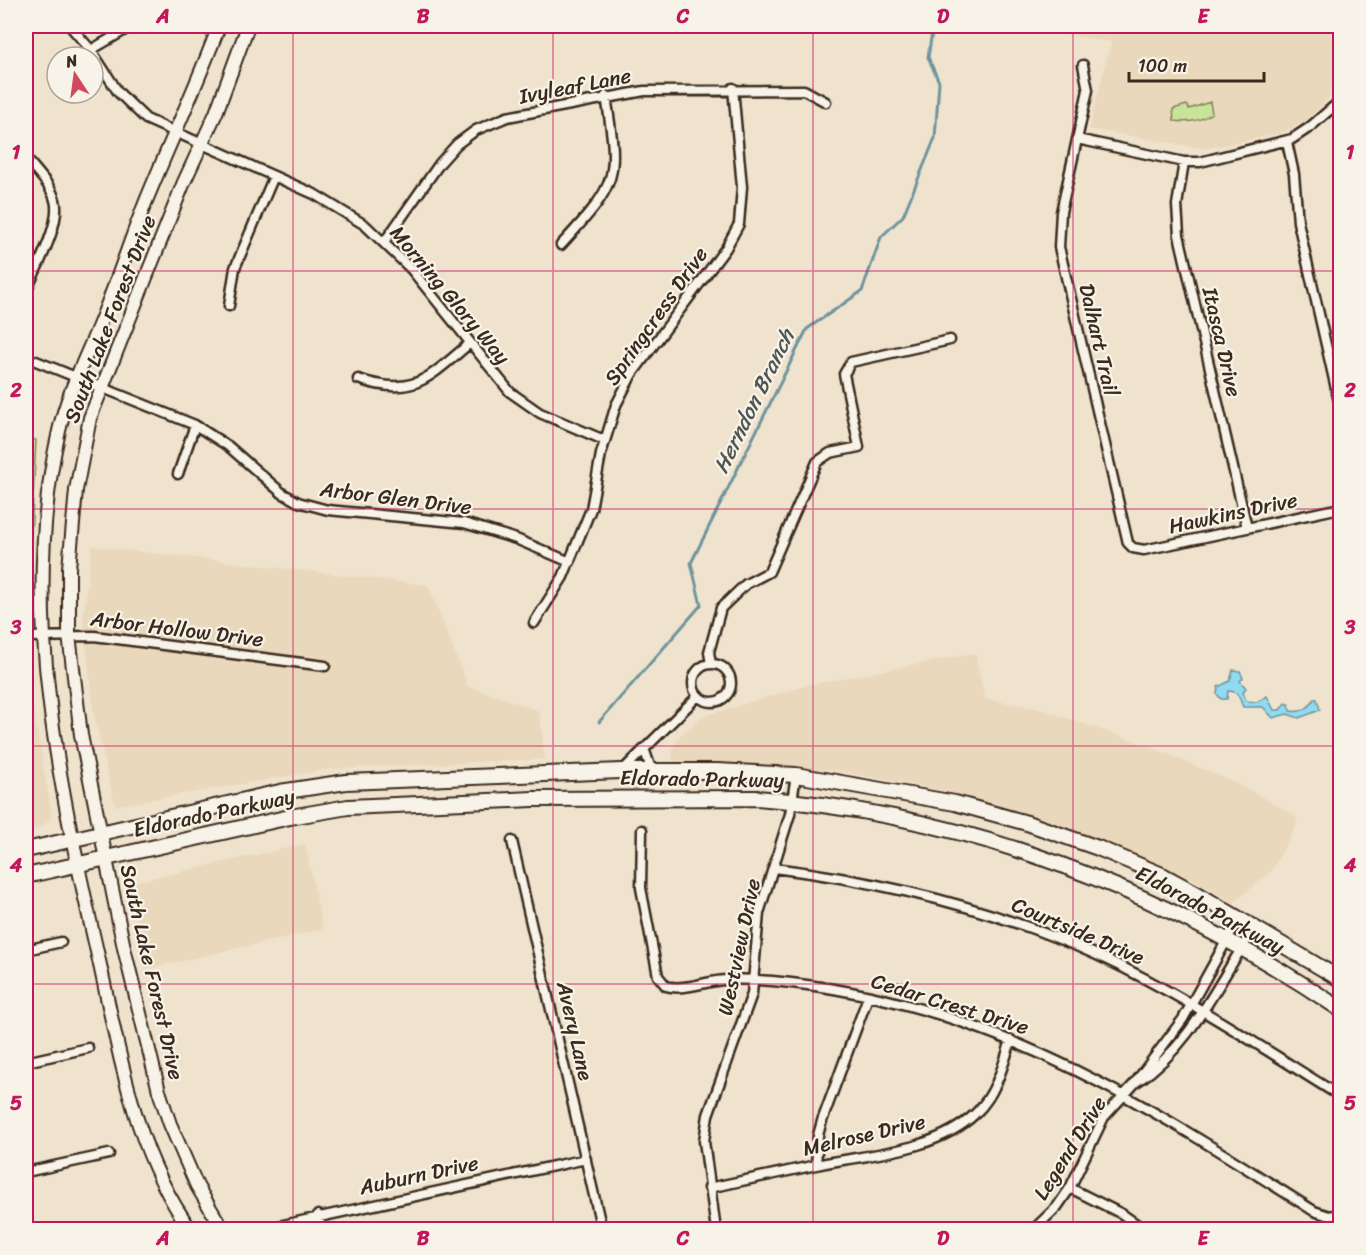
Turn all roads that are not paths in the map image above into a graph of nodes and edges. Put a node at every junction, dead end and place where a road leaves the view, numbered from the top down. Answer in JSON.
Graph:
{"nodes":[{"id":1,"x":70,"y":26,"type":"edge"},
{"id":2,"x":132,"y":26,"type":"edge"},
{"id":3,"x":219,"y":26,"type":"edge"},
{"id":4,"x":248,"y":26,"type":"edge"},
{"id":5,"x":87,"y":45,"type":"edge"},
{"id":6,"x":100,"y":45,"type":"edge"},
{"id":7,"x":1083,"y":65,"type":"dead end"},
{"id":8,"x":105,"y":74,"type":"edge"},
{"id":9,"x":733,"y":88,"type":"junction"},
{"id":10,"x":606,"y":96,"type":"junction"},
{"id":11,"x":1341,"y":101,"type":"edge"},
{"id":12,"x":826,"y":102,"type":"dead end"},
{"id":13,"x":175,"y":133,"type":"junction"},
{"id":14,"x":1077,"y":139,"type":"junction"},
{"id":15,"x":1287,"y":142,"type":"junction"},
{"id":16,"x":202,"y":144,"type":"junction"},
{"id":17,"x":26,"y":159,"type":"edge"},
{"id":18,"x":1184,"y":162,"type":"junction"},
{"id":19,"x":274,"y":176,"type":"junction"},
{"id":20,"x":385,"y":242,"type":"junction"},
{"id":21,"x":561,"y":245,"type":"dead end"},
{"id":22,"x":26,"y":292,"type":"edge"},
{"id":23,"x":229,"y":306,"type":"dead end"},
{"id":24,"x":950,"y":340,"type":"dead end"},
{"id":25,"x":469,"y":344,"type":"junction"},
{"id":26,"x":26,"y":357,"type":"edge"},
{"id":27,"x":77,"y":378,"type":"junction"},
{"id":28,"x":358,"y":379,"type":"dead end"},
{"id":29,"x":103,"y":386,"type":"junction"},
{"id":30,"x":1341,"y":406,"type":"edge"},
{"id":31,"x":195,"y":425,"type":"junction"},
{"id":32,"x":604,"y":440,"type":"junction"},
{"id":33,"x":178,"y":474,"type":"dead end"},
{"id":34,"x":1341,"y":508,"type":"edge"},
{"id":35,"x":1247,"y":528,"type":"junction"},
{"id":36,"x":1133,"y":548,"type":"joint"},
{"id":37,"x":570,"y":561,"type":"junction"},
{"id":38,"x":534,"y":623,"type":"dead end"},
{"id":39,"x":69,"y":635,"type":"junction"},
{"id":40,"x":44,"y":636,"type":"junction"},
{"id":41,"x":26,"y":637,"type":"edge"},
{"id":42,"x":711,"y":664,"type":"junction"},
{"id":43,"x":325,"y":666,"type":"dead end"},
{"id":44,"x":698,"y":696,"type":"junction"},
{"id":45,"x":645,"y":751,"type":"junction"},
{"id":46,"x":621,"y":771,"type":"junction"},
{"id":47,"x":652,"y":772,"type":"junction"},
{"id":48,"x":533,"y":773,"type":"junction"},
{"id":49,"x":796,"y":775,"type":"junction"},
{"id":50,"x":346,"y":782,"type":"junction"},
{"id":51,"x":533,"y":800,"type":"junction"},
{"id":52,"x":792,"y":800,"type":"junction"},
{"id":53,"x":348,"y":807,"type":"junction"},
{"id":54,"x":642,"y":830,"type":"dead end"},
{"id":55,"x":100,"y":833,"type":"junction"},
{"id":56,"x":1061,"y":835,"type":"junction"},
{"id":57,"x":74,"y":839,"type":"junction"},
{"id":58,"x":989,"y":840,"type":"junction"},
{"id":59,"x":512,"y":841,"type":"dead end"},
{"id":60,"x":26,"y":850,"type":"edge"},
{"id":61,"x":105,"y":859,"type":"junction"},
{"id":62,"x":78,"y":865,"type":"junction"},
{"id":63,"x":774,"y":868,"type":"junction"},
{"id":64,"x":26,"y":876,"type":"edge"},
{"id":65,"x":1239,"y":918,"type":"junction"},
{"id":66,"x":1255,"y":928,"type":"junction"},
{"id":67,"x":1225,"y":940,"type":"junction"},
{"id":68,"x":61,"y":942,"type":"dead end"},
{"id":69,"x":1240,"y":949,"type":"junction"},
{"id":70,"x":26,"y":950,"type":"edge"},
{"id":71,"x":1341,"y":979,"type":"edge"},
{"id":72,"x":754,"y":980,"type":"junction"},
{"id":73,"x":868,"y":997,"type":"junction"},
{"id":74,"x":1190,"y":1004,"type":"junction"},
{"id":75,"x":1341,"y":1009,"type":"edge"},
{"id":76,"x":1204,"y":1011,"type":"junction"},
{"id":77,"x":1011,"y":1040,"type":"junction"},
{"id":78,"x":88,"y":1048,"type":"dead end"},
{"id":79,"x":26,"y":1062,"type":"edge"},
{"id":80,"x":1135,"y":1083,"type":"junction"},
{"id":81,"x":1125,"y":1095,"type":"junction"},
{"id":82,"x":1341,"y":1096,"type":"edge"},
{"id":83,"x":109,"y":1154,"type":"dead end"},
{"id":84,"x":586,"y":1159,"type":"junction"},
{"id":85,"x":816,"y":1165,"type":"junction"},
{"id":86,"x":26,"y":1172,"type":"edge"},
{"id":87,"x":709,"y":1188,"type":"junction"},
{"id":88,"x":1070,"y":1188,"type":"junction"},
{"id":89,"x":1341,"y":1214,"type":"edge"},
{"id":90,"x":318,"y":1215,"type":"junction"},
{"id":91,"x":191,"y":1230,"type":"edge"},
{"id":92,"x":223,"y":1230,"type":"edge"},
{"id":93,"x":260,"y":1230,"type":"edge"},
{"id":94,"x":322,"y":1230,"type":"edge"},
{"id":95,"x":602,"y":1230,"type":"edge"},
{"id":96,"x":716,"y":1230,"type":"edge"},
{"id":97,"x":1033,"y":1230,"type":"edge"},
{"id":98,"x":1145,"y":1230,"type":"edge"}],
"edges":[{"from":1,"to":5,"type":"street","name":"Morning Glory Way"},
{"from":2,"to":6,"type":"street"},
{"from":3,"to":13,"type":"main road","name":"South Lake Forest Drive"},
{"from":4,"to":16,"type":"main road","name":"South Lake Forest Drive"},
{"from":7,"to":14,"type":"street","name":"Dalhart Trail"},
{"from":8,"to":13,"type":"street","name":"Morning Glory Way"},
{"from":9,"to":10,"type":"street","name":"Ivyleaf Lane"},
{"from":9,"to":12,"type":"street","name":"Ivyleaf Lane"},
{"from":9,"to":32,"type":"street","name":"Springcress Drive"},
{"from":10,"to":20,"type":"street","name":"Ivyleaf Lane"},
{"from":10,"to":21,"type":"street"},
{"from":11,"to":15,"type":"street"},
{"from":13,"to":16,"type":"street","name":"Morning Glory Way"},
{"from":13,"to":27,"type":"main road","name":"South Lake Forest Drive"},
{"from":14,"to":18,"type":"street"},
{"from":14,"to":36,"type":"street","name":"Dalhart Trail"},
{"from":15,"to":18,"type":"street"},
{"from":15,"to":30,"type":"street"},
{"from":16,"to":19,"type":"street","name":"Morning Glory Way"},
{"from":16,"to":29,"type":"main road","name":"South Lake Forest Drive"},
{"from":17,"to":22,"type":"street"},
{"from":18,"to":35,"type":"street","name":"Itasca Drive"},
{"from":19,"to":20,"type":"street","name":"Morning Glory Way"},
{"from":19,"to":23,"type":"street"},
{"from":20,"to":25,"type":"street","name":"Morning Glory Way"},
{"from":24,"to":42,"type":"street"},
{"from":25,"to":28,"type":"street"},
{"from":25,"to":32,"type":"street","name":"Morning Glory Way"},
{"from":26,"to":27,"type":"street","name":"Arbor Glen Drive"},
{"from":27,"to":29,"type":"street","name":"Arbor Glen Drive"},
{"from":27,"to":40,"type":"main road","name":"South Lake Forest Drive"},
{"from":29,"to":31,"type":"street","name":"Arbor Glen Drive"},
{"from":29,"to":39,"type":"main road","name":"South Lake Forest Drive"},
{"from":31,"to":33,"type":"street"},
{"from":31,"to":37,"type":"street","name":"Arbor Glen Drive"},
{"from":32,"to":37,"type":"street","name":"Springcress Drive"},
{"from":34,"to":35,"type":"street","name":"Hawkins Drive"},
{"from":35,"to":36,"type":"street","name":"Hawkins Drive"},
{"from":37,"to":38,"type":"street","name":"Springcress Drive"},
{"from":39,"to":40,"type":"street","name":"Arbor Hollow Drive"},
{"from":39,"to":43,"type":"street","name":"Arbor Hollow Drive"},
{"from":39,"to":55,"type":"main road","name":"South Lake Forest Drive"},
{"from":40,"to":41,"type":"street","name":"Arbor Hollow Drive"},
{"from":40,"to":57,"type":"main road","name":"South Lake Forest Drive"},
{"from":42,"to":44,"type":"street"},
{"from":42,"to":44,"type":"street"},
{"from":44,"to":45,"type":"street"},
{"from":45,"to":46,"type":"street"},
{"from":45,"to":47,"type":"street"},
{"from":46,"to":47,"type":"main road","name":"Eldorado Parkway"},
{"from":46,"to":48,"type":"main road","name":"Eldorado Parkway"},
{"from":47,"to":49,"type":"main road","name":"Eldorado Parkway"},
{"from":48,"to":50,"type":"main road","name":"Eldorado Parkway"},
{"from":48,"to":51,"type":"main road"},
{"from":49,"to":52,"type":"street","name":"Westview Drive"},
{"from":49,"to":56,"type":"main road","name":"Eldorado Parkway"},
{"from":50,"to":53,"type":"main road"},
{"from":50,"to":55,"type":"main road","name":"Eldorado Parkway"},
{"from":51,"to":52,"type":"main road","name":"Eldorado Parkway"},
{"from":51,"to":53,"type":"main road","name":"Eldorado Parkway"},
{"from":52,"to":58,"type":"main road","name":"Eldorado Parkway"},
{"from":52,"to":63,"type":"street","name":"Westview Drive"},
{"from":53,"to":61,"type":"main road","name":"Eldorado Parkway"},
{"from":54,"to":72,"type":"street","name":"Cedar Crest Drive"},
{"from":55,"to":57,"type":"main road","name":"Eldorado Parkway"},
{"from":55,"to":61,"type":"main road","name":"South Lake Forest Drive"},
{"from":56,"to":58,"type":"main road"},
{"from":56,"to":65,"type":"main road","name":"Eldorado Parkway"},
{"from":57,"to":60,"type":"main road","name":"Eldorado Parkway"},
{"from":57,"to":62,"type":"main road","name":"South Lake Forest Drive"},
{"from":58,"to":67,"type":"main road","name":"Eldorado Parkway"},
{"from":59,"to":84,"type":"street","name":"Avery Lane"},
{"from":61,"to":62,"type":"main road","name":"Eldorado Parkway"},
{"from":61,"to":92,"type":"main road","name":"South Lake Forest Drive"},
{"from":62,"to":64,"type":"main road","name":"Eldorado Parkway"},
{"from":62,"to":91,"type":"main road","name":"South Lake Forest Drive"},
{"from":63,"to":72,"type":"street","name":"Westview Drive"},
{"from":63,"to":74,"type":"street","name":"Courtside Drive"},
{"from":65,"to":66,"type":"main road","name":"Eldorado Parkway"},
{"from":65,"to":67,"type":"street","name":"Legend Drive"},
{"from":66,"to":69,"type":"street","name":"Legend Drive"},
{"from":66,"to":71,"type":"main road","name":"Eldorado Parkway"},
{"from":67,"to":69,"type":"main road","name":"Eldorado Parkway"},
{"from":67,"to":74,"type":"street","name":"Legend Drive"},
{"from":68,"to":70,"type":"street"},
{"from":69,"to":75,"type":"main road","name":"Eldorado Parkway"},
{"from":69,"to":76,"type":"street","name":"Legend Drive"},
{"from":72,"to":73,"type":"street","name":"Cedar Crest Drive"},
{"from":72,"to":87,"type":"street","name":"Westview Drive"},
{"from":73,"to":77,"type":"street","name":"Cedar Crest Drive"},
{"from":73,"to":85,"type":"street"},
{"from":74,"to":76,"type":"street","name":"Courtside Drive"},
{"from":74,"to":80,"type":"street","name":"Legend Drive"},
{"from":76,"to":80,"type":"street","name":"Legend Drive"},
{"from":76,"to":82,"type":"street","name":"Courtside Drive"},
{"from":77,"to":81,"type":"street","name":"Cedar Crest Drive"},
{"from":77,"to":85,"type":"street","name":"Melrose Drive"},
{"from":78,"to":79,"type":"street"},
{"from":80,"to":81,"type":"street","name":"Legend Drive"},
{"from":81,"to":88,"type":"street","name":"Legend Drive"},
{"from":81,"to":89,"type":"street","name":"Cedar Crest Drive"},
{"from":83,"to":86,"type":"street"},
{"from":84,"to":90,"type":"street","name":"Auburn Drive"},
{"from":84,"to":95,"type":"street","name":"Avery Lane"},
{"from":85,"to":87,"type":"street","name":"Melrose Drive"},
{"from":87,"to":96,"type":"street","name":"Westview Drive"},
{"from":88,"to":97,"type":"street","name":"Legend Drive"},
{"from":88,"to":98,"type":"street"},
{"from":90,"to":93,"type":"street","name":"Auburn Drive"},
{"from":90,"to":94,"type":"street"}]}
